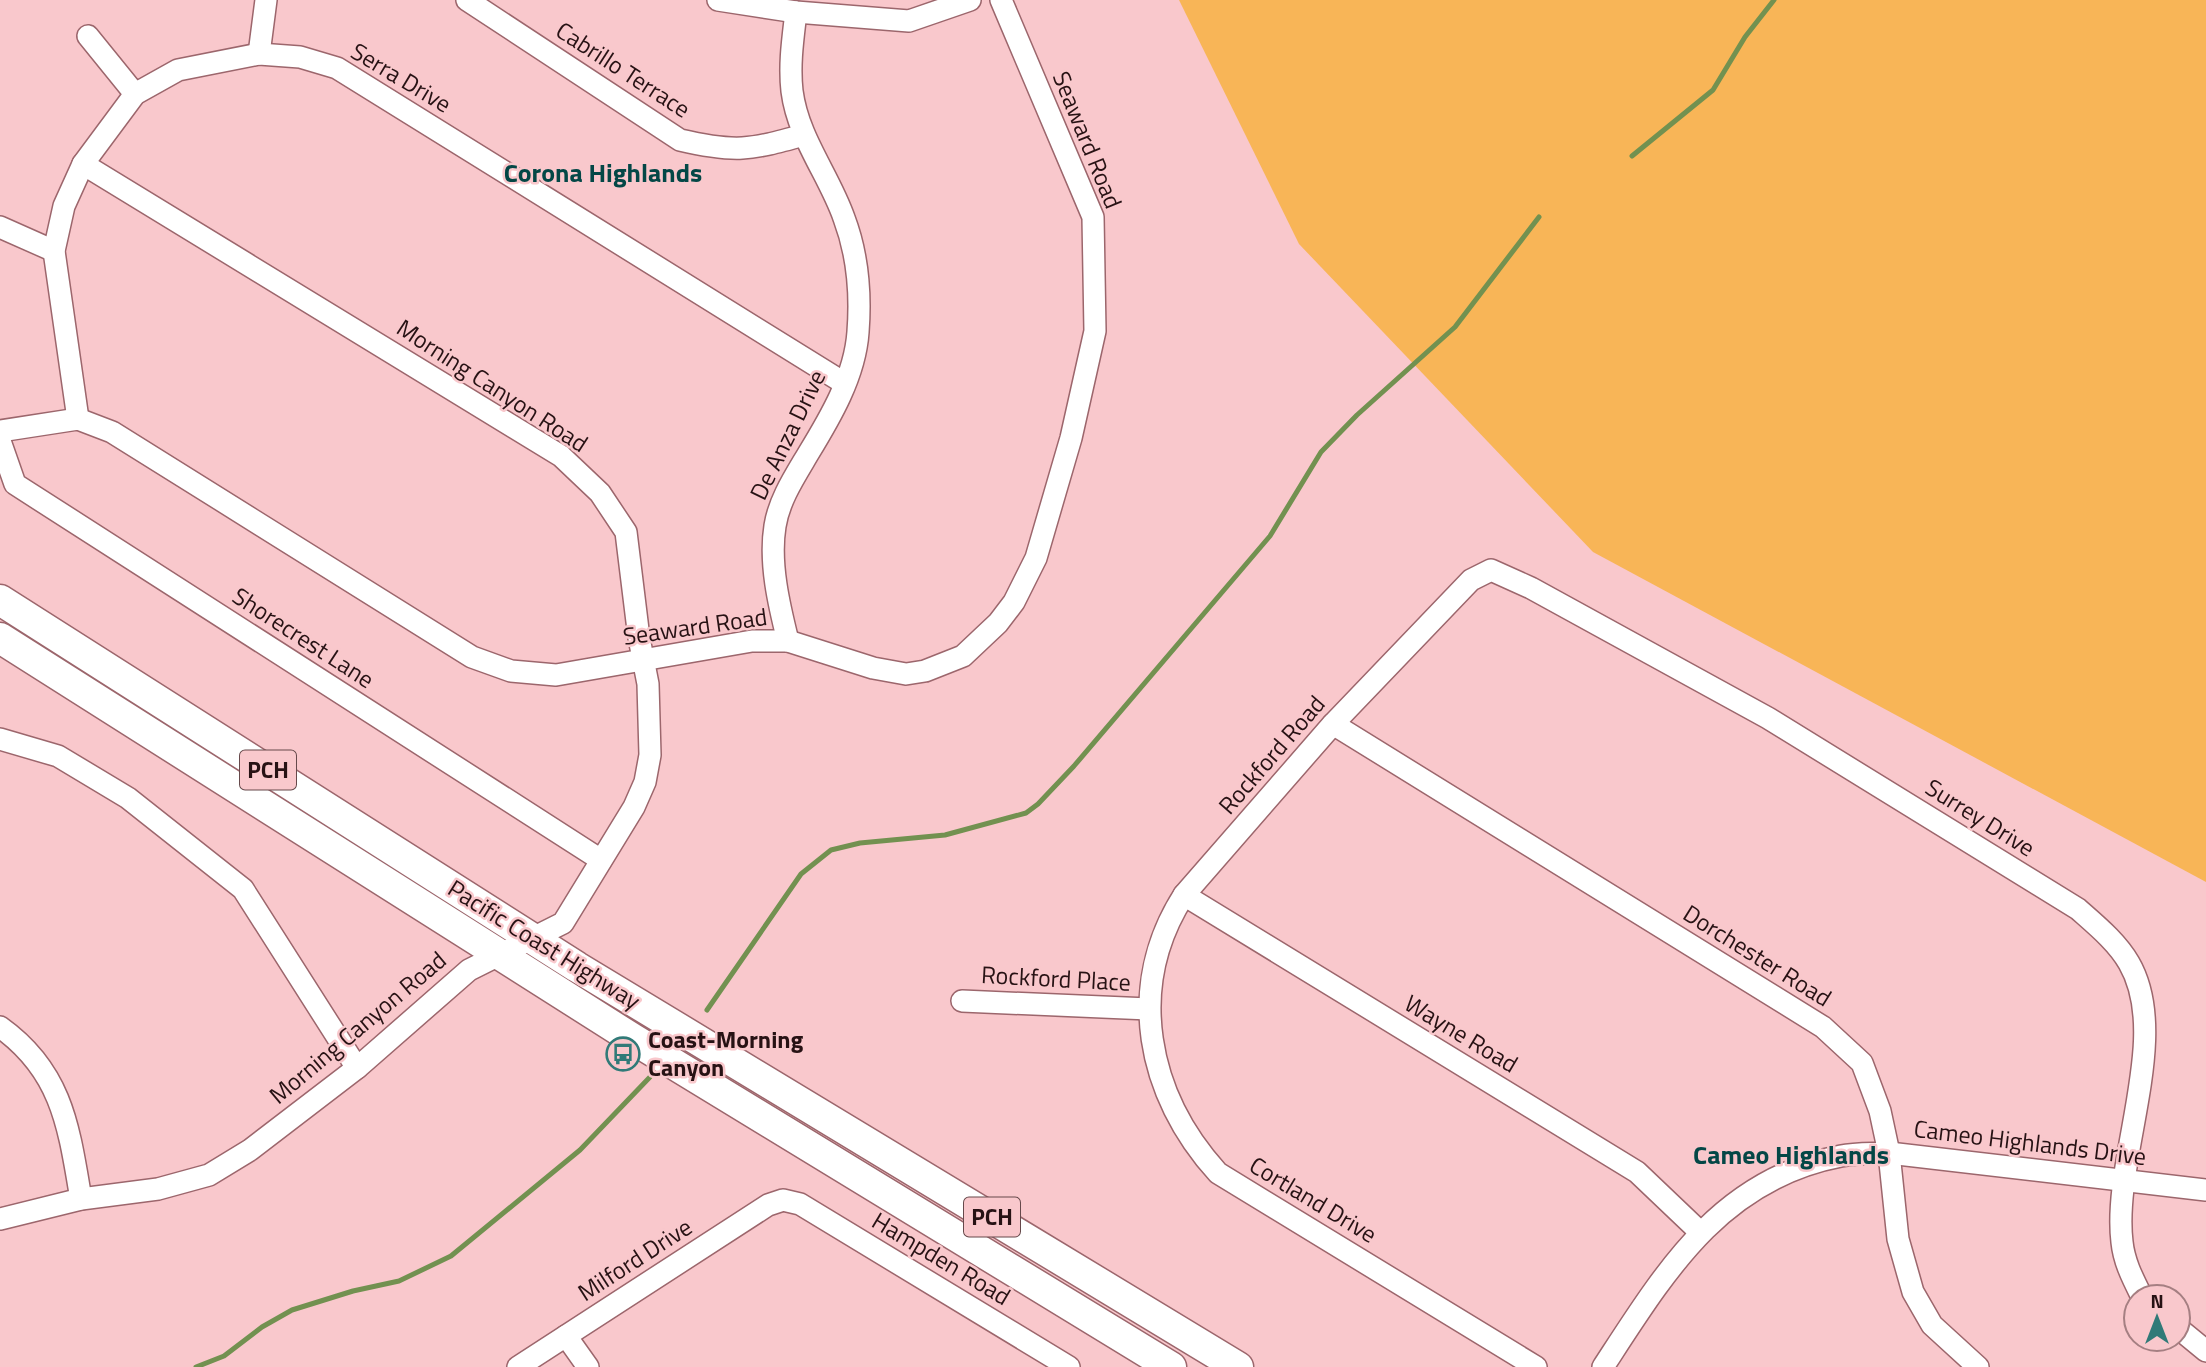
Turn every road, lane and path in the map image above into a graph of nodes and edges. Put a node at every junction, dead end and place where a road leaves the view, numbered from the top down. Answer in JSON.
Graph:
{"nodes":[{"id":1,"x":266,"y":0,"type":"edge"},
{"id":2,"x":467,"y":0,"type":"edge"},
{"id":3,"x":718,"y":0,"type":"edge"},
{"id":4,"x":970,"y":0,"type":"edge"},
{"id":5,"x":1001,"y":0,"type":"edge"},
{"id":6,"x":796,"y":12,"type":"junction"},
{"id":7,"x":88,"y":36,"type":"dead end"},
{"id":8,"x":259,"y":54,"type":"junction"},
{"id":9,"x":135,"y":94,"type":"junction"},
{"id":10,"x":804,"y":135,"type":"junction"},
{"id":11,"x":83,"y":164,"type":"junction"},
{"id":12,"x":0,"y":226,"type":"edge"},
{"id":13,"x":54,"y":251,"type":"junction"},
{"id":14,"x":845,"y":383,"type":"junction"},
{"id":15,"x":78,"y":419,"type":"junction"},
{"id":16,"x":0,"y":431,"type":"edge"},
{"id":17,"x":0,"y":441,"type":"edge"},
{"id":18,"x":1490,"y":570,"type":"joint"},
{"id":19,"x":0,"y":600,"type":"edge"},
{"id":20,"x":0,"y":638,"type":"edge"},
{"id":21,"x":788,"y":641,"type":"junction"},
{"id":22,"x":644,"y":660,"type":"junction"},
{"id":23,"x":1333,"y":724,"type":"junction"},
{"id":24,"x":0,"y":739,"type":"edge"},
{"id":25,"x":601,"y":860,"type":"junction"},
{"id":26,"x":1184,"y":895,"type":"junction"},
{"id":27,"x":534,"y":940,"type":"junction"},
{"id":28,"x":503,"y":955,"type":"junction"},
{"id":29,"x":962,"y":1001,"type":"dead end"},
{"id":30,"x":1149,"y":1009,"type":"junction"},
{"id":31,"x":0,"y":1027,"type":"edge"},
{"id":32,"x":357,"y":1068,"type":"junction"},
{"id":33,"x":1889,"y":1153,"type":"junction"},
{"id":34,"x":2123,"y":1180,"type":"junction"},
{"id":35,"x":2206,"y":1190,"type":"edge"},
{"id":36,"x":81,"y":1199,"type":"junction"},
{"id":37,"x":783,"y":1200,"type":"joint"},
{"id":38,"x":0,"y":1219,"type":"edge"},
{"id":39,"x":1700,"y":1232,"type":"junction"},
{"id":40,"x":2135,"y":1283,"type":"edge"},
{"id":41,"x":566,"y":1336,"type":"junction"},
{"id":42,"x":2192,"y":1340,"type":"edge"},
{"id":43,"x":2206,"y":1351,"type":"edge"},
{"id":44,"x":518,"y":1367,"type":"edge"},
{"id":45,"x":588,"y":1367,"type":"edge"},
{"id":46,"x":1069,"y":1367,"type":"edge"},
{"id":47,"x":1171,"y":1367,"type":"edge"},
{"id":48,"x":1238,"y":1367,"type":"edge"},
{"id":49,"x":1536,"y":1367,"type":"edge"},
{"id":50,"x":1604,"y":1367,"type":"edge"},
{"id":51,"x":1978,"y":1367,"type":"edge"}],
"edges":[{"from":1,"to":8,"type":"street"},
{"from":2,"to":10,"type":"street","name":"Cabrillo Terrace"},
{"from":3,"to":6,"type":"street"},
{"from":4,"to":6,"type":"street"},
{"from":5,"to":21,"type":"street","name":"Seaward Road"},
{"from":6,"to":10,"type":"street","name":"De Anza Drive"},
{"from":7,"to":9,"type":"street"},
{"from":8,"to":9,"type":"street","name":"Serra Drive"},
{"from":8,"to":14,"type":"street","name":"Serra Drive"},
{"from":9,"to":11,"type":"street","name":"Serra Drive"},
{"from":10,"to":14,"type":"street","name":"De Anza Drive"},
{"from":11,"to":13,"type":"street","name":"Serra Drive"},
{"from":11,"to":22,"type":"street","name":"Morning Canyon Road"},
{"from":12,"to":13,"type":"street"},
{"from":13,"to":15,"type":"street","name":"Serra Drive"},
{"from":14,"to":21,"type":"street","name":"De Anza Drive"},
{"from":15,"to":16,"type":"street","name":"Seaward Road"},
{"from":15,"to":22,"type":"street","name":"Seaward Road"},
{"from":17,"to":25,"type":"street","name":"Shorecrest Lane"},
{"from":18,"to":23,"type":"street","name":"Rockford Road"},
{"from":18,"to":34,"type":"street","name":"Surrey Drive"},
{"from":19,"to":27,"type":"highway","name":"Pacific Coast Highway","number":"PCH"},
{"from":20,"to":28,"type":"highway","name":"Pacific Coast Highway","number":"PCH"},
{"from":21,"to":22,"type":"street","name":"Seaward Road"},
{"from":22,"to":25,"type":"street","name":"Morning Canyon Road"},
{"from":23,"to":26,"type":"street","name":"Rockford Road"},
{"from":23,"to":33,"type":"street","name":"Dorchester Road"},
{"from":24,"to":32,"type":"street"},
{"from":25,"to":27,"type":"street","name":"Morning Canyon Road"},
{"from":26,"to":30,"type":"street","name":"Rockford Road"},
{"from":26,"to":39,"type":"street","name":"Wayne Road"},
{"from":27,"to":28,"type":"street","name":"Morning Canyon Road"},
{"from":27,"to":48,"type":"highway","name":"Pacific Coast Highway","number":"PCH"},
{"from":28,"to":32,"type":"street","name":"Morning Canyon Road"},
{"from":28,"to":47,"type":"highway","name":"Pacific Coast Highway","number":"PCH"},
{"from":29,"to":30,"type":"street","name":"Rockford Place"},
{"from":30,"to":49,"type":"street","name":"Cortland Drive"},
{"from":31,"to":36,"type":"street"},
{"from":32,"to":36,"type":"street","name":"Morning Canyon Road"},
{"from":33,"to":34,"type":"street","name":"Cameo Highlands Drive"},
{"from":33,"to":39,"type":"street","name":"Cameo Highlands Drive"},
{"from":33,"to":51,"type":"street","name":"Dorchester Road"},
{"from":34,"to":35,"type":"street","name":"Cameo Highlands Drive"},
{"from":34,"to":40,"type":"street","name":"Surrey Drive"},
{"from":36,"to":38,"type":"street","name":"Morning Canyon Road"},
{"from":37,"to":41,"type":"street","name":"Milford Drive"},
{"from":37,"to":46,"type":"street","name":"Hampden Road"},
{"from":39,"to":50,"type":"street","name":"Cameo Highlands Drive"},
{"from":41,"to":44,"type":"street","name":"Milford Drive"},
{"from":41,"to":45,"type":"street"},
{"from":42,"to":43,"type":"street"}]}
